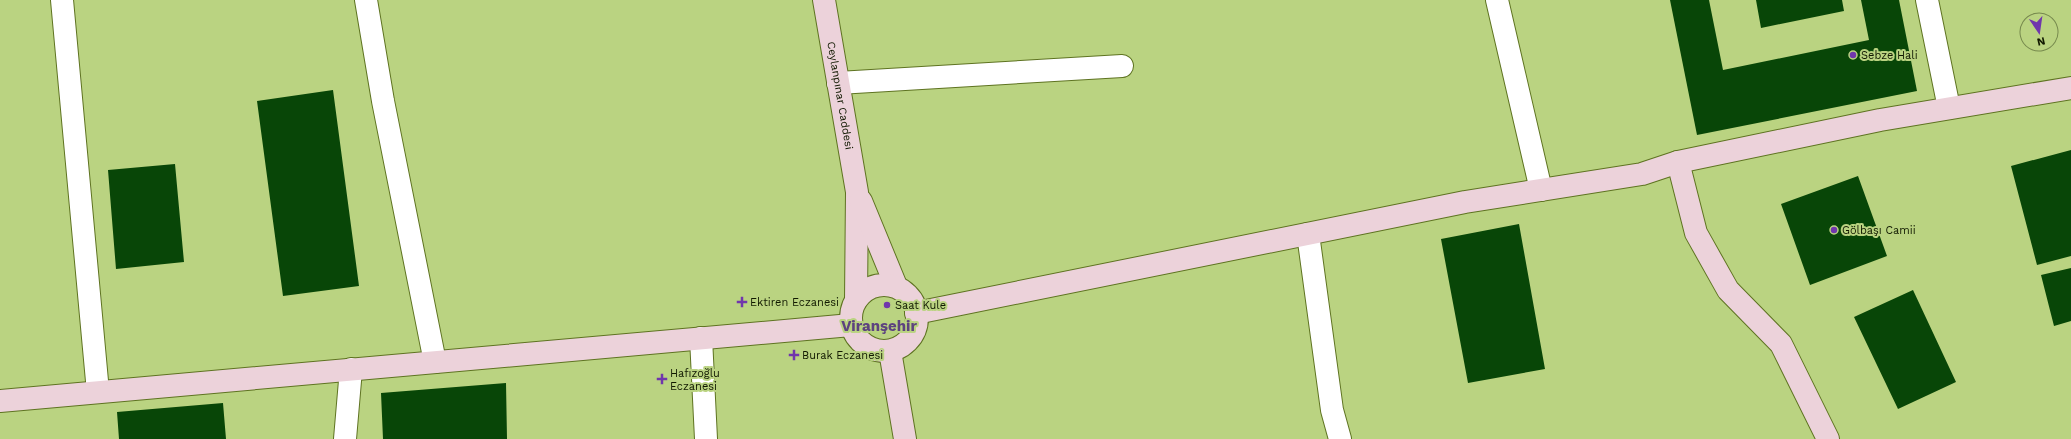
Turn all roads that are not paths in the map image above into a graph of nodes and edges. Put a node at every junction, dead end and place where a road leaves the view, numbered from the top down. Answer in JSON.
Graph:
{"nodes":[{"id":1,"x":62,"y":0,"type":"edge"},
{"id":2,"x":366,"y":0,"type":"edge"},
{"id":3,"x":824,"y":0,"type":"edge"},
{"id":4,"x":1497,"y":0,"type":"edge"},
{"id":5,"x":1927,"y":0,"type":"edge"},
{"id":6,"x":1122,"y":66,"type":"dead end"},
{"id":7,"x":838,"y":83,"type":"junction"},
{"id":8,"x":2071,"y":88,"type":"edge"},
{"id":9,"x":1949,"y":108,"type":"junction"},
{"id":10,"x":1678,"y":162,"type":"junction"},
{"id":11,"x":1541,"y":190,"type":"junction"},
{"id":12,"x":857,"y":192,"type":"junction"},
{"id":13,"x":1308,"y":234,"type":"junction"},
{"id":14,"x":896,"y":286,"type":"junction"},
{"id":15,"x":856,"y":300,"type":"junction"},
{"id":16,"x":916,"y":313,"type":"junction"},
{"id":17,"x":851,"y":325,"type":"junction"},
{"id":18,"x":701,"y":338,"type":"junction"},
{"id":19,"x":890,"y":351,"type":"junction"},
{"id":20,"x":435,"y":362,"type":"junction"},
{"id":21,"x":351,"y":369,"type":"junction"},
{"id":22,"x":98,"y":392,"type":"junction"},
{"id":23,"x":0,"y":401,"type":"edge"},
{"id":24,"x":345,"y":439,"type":"edge"},
{"id":25,"x":706,"y":439,"type":"edge"},
{"id":26,"x":904,"y":439,"type":"edge"},
{"id":27,"x":1340,"y":439,"type":"edge"},
{"id":28,"x":1828,"y":439,"type":"edge"}],
"edges":[{"from":1,"to":22,"type":"street"},
{"from":2,"to":20,"type":"street"},
{"from":3,"to":7,"type":"street","name":"Ceylanpınar Caddesi"},
{"from":4,"to":11,"type":"street"},
{"from":5,"to":9,"type":"street"},
{"from":6,"to":7,"type":"street"},
{"from":7,"to":12,"type":"street","name":"Ceylanpınar Caddesi"},
{"from":8,"to":9,"type":"street"},
{"from":9,"to":10,"type":"street"},
{"from":10,"to":11,"type":"street"},
{"from":10,"to":28,"type":"street"},
{"from":11,"to":13,"type":"street"},
{"from":12,"to":14,"type":"street"},
{"from":12,"to":15,"type":"street"},
{"from":13,"to":16,"type":"street"},
{"from":13,"to":27,"type":"street"},
{"from":14,"to":15,"type":"street"},
{"from":14,"to":16,"type":"street"},
{"from":15,"to":17,"type":"street"},
{"from":16,"to":19,"type":"street"},
{"from":17,"to":18,"type":"street"},
{"from":17,"to":19,"type":"street"},
{"from":18,"to":20,"type":"street"},
{"from":18,"to":25,"type":"street"},
{"from":19,"to":26,"type":"street"},
{"from":20,"to":21,"type":"street"},
{"from":21,"to":22,"type":"street"},
{"from":21,"to":24,"type":"street"},
{"from":22,"to":23,"type":"street"}]}
